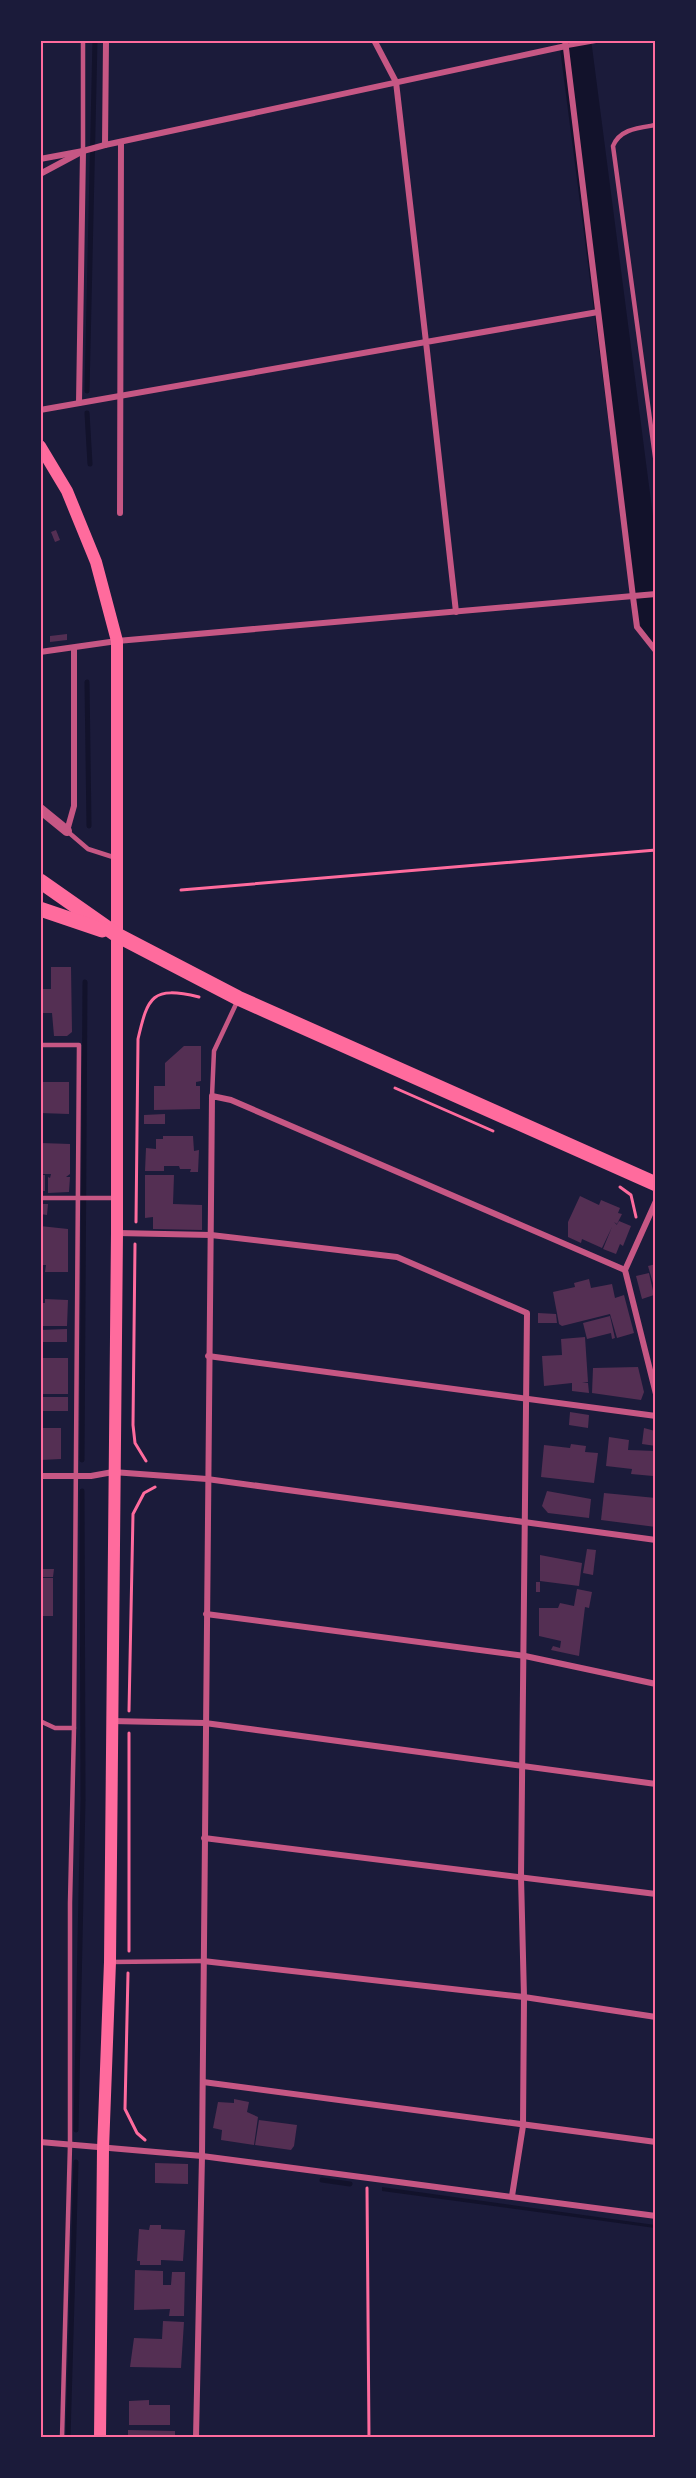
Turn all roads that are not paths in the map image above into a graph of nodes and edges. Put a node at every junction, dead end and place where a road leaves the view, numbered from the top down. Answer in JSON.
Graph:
{"nodes":[{"id":1,"x":83,"y":40,"type":"edge"},
{"id":2,"x":106,"y":40,"type":"edge"},
{"id":3,"x":374,"y":40,"type":"edge"},
{"id":4,"x":600,"y":40,"type":"edge"},
{"id":5,"x":566,"y":43,"type":"edge"},
{"id":6,"x":396,"y":82,"type":"junction"},
{"id":7,"x":656,"y":125,"type":"edge"},
{"id":8,"x":121,"y":142,"type":"junction"},
{"id":9,"x":105,"y":145,"type":"junction"},
{"id":10,"x":83,"y":151,"type":"junction"},
{"id":11,"x":40,"y":159,"type":"edge"},
{"id":12,"x":40,"y":174,"type":"edge"},
{"id":13,"x":598,"y":312,"type":"junction"},
{"id":14,"x":426,"y":342,"type":"junction"},
{"id":15,"x":120,"y":397,"type":"junction"},
{"id":16,"x":79,"y":403,"type":"junction"},
{"id":17,"x":40,"y":410,"type":"edge"},
{"id":18,"x":40,"y":446,"type":"edge"},
{"id":19,"x":656,"y":464,"type":"edge"},
{"id":20,"x":120,"y":513,"type":"dead end"},
{"id":21,"x":656,"y":594,"type":"edge"},
{"id":22,"x":633,"y":597,"type":"junction"},
{"id":23,"x":456,"y":612,"type":"junction"},
{"id":24,"x":117,"y":641,"type":"junction"},
{"id":25,"x":74,"y":648,"type":"junction"},
{"id":26,"x":656,"y":651,"type":"edge"},
{"id":27,"x":40,"y":652,"type":"edge"},
{"id":28,"x":40,"y":809,"type":"edge"},
{"id":29,"x":67,"y":831,"type":"junction"},
{"id":30,"x":116,"y":858,"type":"junction"},
{"id":31,"x":40,"y":881,"type":"edge"},
{"id":32,"x":40,"y":909,"type":"edge"},
{"id":33,"x":117,"y":935,"type":"junction"},
{"id":34,"x":238,"y":998,"type":"junction"},
{"id":35,"x":40,"y":1045,"type":"edge"},
{"id":36,"x":212,"y":1096,"type":"junction"},
{"id":37,"x":656,"y":1185,"type":"edge"},
{"id":38,"x":40,"y":1198,"type":"edge"},
{"id":39,"x":78,"y":1198,"type":"junction"},
{"id":40,"x":116,"y":1198,"type":"junction"},
{"id":41,"x":656,"y":1201,"type":"edge"},
{"id":42,"x":117,"y":1233,"type":"junction"},
{"id":43,"x":211,"y":1235,"type":"junction"},
{"id":44,"x":625,"y":1270,"type":"junction"},
{"id":45,"x":208,"y":1356,"type":"junction"},
{"id":46,"x":656,"y":1394,"type":"edge"},
{"id":47,"x":524,"y":1397,"type":"junction"},
{"id":48,"x":656,"y":1416,"type":"edge"},
{"id":49,"x":113,"y":1472,"type":"junction"},
{"id":50,"x":74,"y":1475,"type":"junction"},
{"id":51,"x":40,"y":1476,"type":"edge"},
{"id":52,"x":207,"y":1479,"type":"junction"},
{"id":53,"x":525,"y":1521,"type":"junction"},
{"id":54,"x":656,"y":1540,"type":"edge"},
{"id":55,"x":206,"y":1614,"type":"junction"},
{"id":56,"x":525,"y":1656,"type":"junction"},
{"id":57,"x":656,"y":1684,"type":"edge"},
{"id":58,"x":40,"y":1721,"type":"edge"},
{"id":59,"x":111,"y":1721,"type":"junction"},
{"id":60,"x":205,"y":1723,"type":"junction"},
{"id":61,"x":74,"y":1728,"type":"junction"},
{"id":62,"x":524,"y":1766,"type":"junction"},
{"id":63,"x":656,"y":1784,"type":"edge"},
{"id":64,"x":204,"y":1838,"type":"junction"},
{"id":65,"x":521,"y":1877,"type":"junction"},
{"id":66,"x":656,"y":1894,"type":"edge"},
{"id":67,"x":204,"y":1961,"type":"junction"},
{"id":68,"x":110,"y":1962,"type":"junction"},
{"id":69,"x":524,"y":1997,"type":"junction"},
{"id":70,"x":656,"y":2017,"type":"edge"},
{"id":71,"x":203,"y":2082,"type":"junction"},
{"id":72,"x":523,"y":2126,"type":"junction"},
{"id":73,"x":40,"y":2142,"type":"edge"},
{"id":74,"x":656,"y":2142,"type":"edge"},
{"id":75,"x":70,"y":2145,"type":"junction"},
{"id":76,"x":103,"y":2149,"type":"junction"},
{"id":77,"x":202,"y":2156,"type":"junction"},
{"id":78,"x":512,"y":2196,"type":"junction"},
{"id":79,"x":656,"y":2216,"type":"edge"},
{"id":80,"x":62,"y":2438,"type":"edge"},
{"id":81,"x":100,"y":2438,"type":"edge"},
{"id":82,"x":196,"y":2438,"type":"edge"}],
"edges":[{"from":1,"to":10,"type":"lane"},
{"from":2,"to":9,"type":"street"},
{"from":3,"to":6,"type":"street"},
{"from":4,"to":5,"type":"lane"},
{"from":5,"to":6,"type":"street"},
{"from":5,"to":13,"type":"street"},
{"from":6,"to":8,"type":"street"},
{"from":6,"to":14,"type":"street"},
{"from":7,"to":19,"type":"lane"},
{"from":8,"to":9,"type":"street"},
{"from":8,"to":15,"type":"street"},
{"from":9,"to":10,"type":"street"},
{"from":10,"to":11,"type":"street"},
{"from":10,"to":12,"type":"street"},
{"from":10,"to":16,"type":"street"},
{"from":13,"to":14,"type":"street"},
{"from":13,"to":22,"type":"street"},
{"from":14,"to":15,"type":"street"},
{"from":14,"to":23,"type":"street"},
{"from":15,"to":16,"type":"street"},
{"from":15,"to":20,"type":"street"},
{"from":16,"to":17,"type":"street"},
{"from":18,"to":24,"type":"main road"},
{"from":21,"to":22,"type":"street"},
{"from":22,"to":23,"type":"street"},
{"from":22,"to":26,"type":"street"},
{"from":23,"to":24,"type":"street"},
{"from":24,"to":25,"type":"street"},
{"from":24,"to":30,"type":"main road"},
{"from":25,"to":27,"type":"street"},
{"from":25,"to":29,"type":"street"},
{"from":28,"to":29,"type":"street"},
{"from":29,"to":30,"type":"lane"},
{"from":30,"to":33,"type":"main road"},
{"from":31,"to":33,"type":"main road"},
{"from":32,"to":33,"type":"main road"},
{"from":33,"to":34,"type":"main road"},
{"from":33,"to":40,"type":"main road"},
{"from":34,"to":36,"type":"lane"},
{"from":34,"to":37,"type":"main road"},
{"from":35,"to":39,"type":"lane"},
{"from":36,"to":43,"type":"street"},
{"from":36,"to":44,"type":"street"},
{"from":38,"to":39,"type":"lane"},
{"from":39,"to":40,"type":"lane"},
{"from":39,"to":50,"type":"lane"},
{"from":40,"to":42,"type":"main road"},
{"from":41,"to":44,"type":"street"},
{"from":42,"to":43,"type":"street"},
{"from":42,"to":49,"type":"main road"},
{"from":43,"to":45,"type":"street"},
{"from":43,"to":47,"type":"street"},
{"from":44,"to":46,"type":"street"},
{"from":45,"to":47,"type":"street"},
{"from":45,"to":52,"type":"street"},
{"from":47,"to":48,"type":"street"},
{"from":47,"to":53,"type":"street"},
{"from":49,"to":50,"type":"street"},
{"from":49,"to":52,"type":"street"},
{"from":49,"to":59,"type":"main road"},
{"from":50,"to":51,"type":"street"},
{"from":50,"to":61,"type":"lane"},
{"from":52,"to":53,"type":"street"},
{"from":52,"to":55,"type":"street"},
{"from":53,"to":54,"type":"street"},
{"from":53,"to":56,"type":"street"},
{"from":55,"to":56,"type":"street"},
{"from":55,"to":60,"type":"street"},
{"from":56,"to":57,"type":"street"},
{"from":56,"to":62,"type":"street"},
{"from":58,"to":61,"type":"lane"},
{"from":59,"to":60,"type":"street"},
{"from":59,"to":68,"type":"main road"},
{"from":60,"to":62,"type":"street"},
{"from":60,"to":64,"type":"street"},
{"from":61,"to":75,"type":"lane"},
{"from":62,"to":63,"type":"street"},
{"from":62,"to":65,"type":"street"},
{"from":64,"to":65,"type":"street"},
{"from":64,"to":67,"type":"street"},
{"from":65,"to":66,"type":"street"},
{"from":65,"to":69,"type":"street"},
{"from":67,"to":68,"type":"lane"},
{"from":67,"to":69,"type":"street"},
{"from":67,"to":71,"type":"street"},
{"from":68,"to":76,"type":"main road"},
{"from":69,"to":70,"type":"street"},
{"from":69,"to":72,"type":"street"},
{"from":71,"to":72,"type":"street"},
{"from":71,"to":77,"type":"street"},
{"from":72,"to":74,"type":"street"},
{"from":72,"to":78,"type":"street"},
{"from":73,"to":75,"type":"street"},
{"from":75,"to":76,"type":"street"},
{"from":75,"to":80,"type":"lane"},
{"from":76,"to":77,"type":"street"},
{"from":76,"to":81,"type":"main road"},
{"from":77,"to":78,"type":"street"},
{"from":77,"to":82,"type":"street"},
{"from":78,"to":79,"type":"street"}]}
